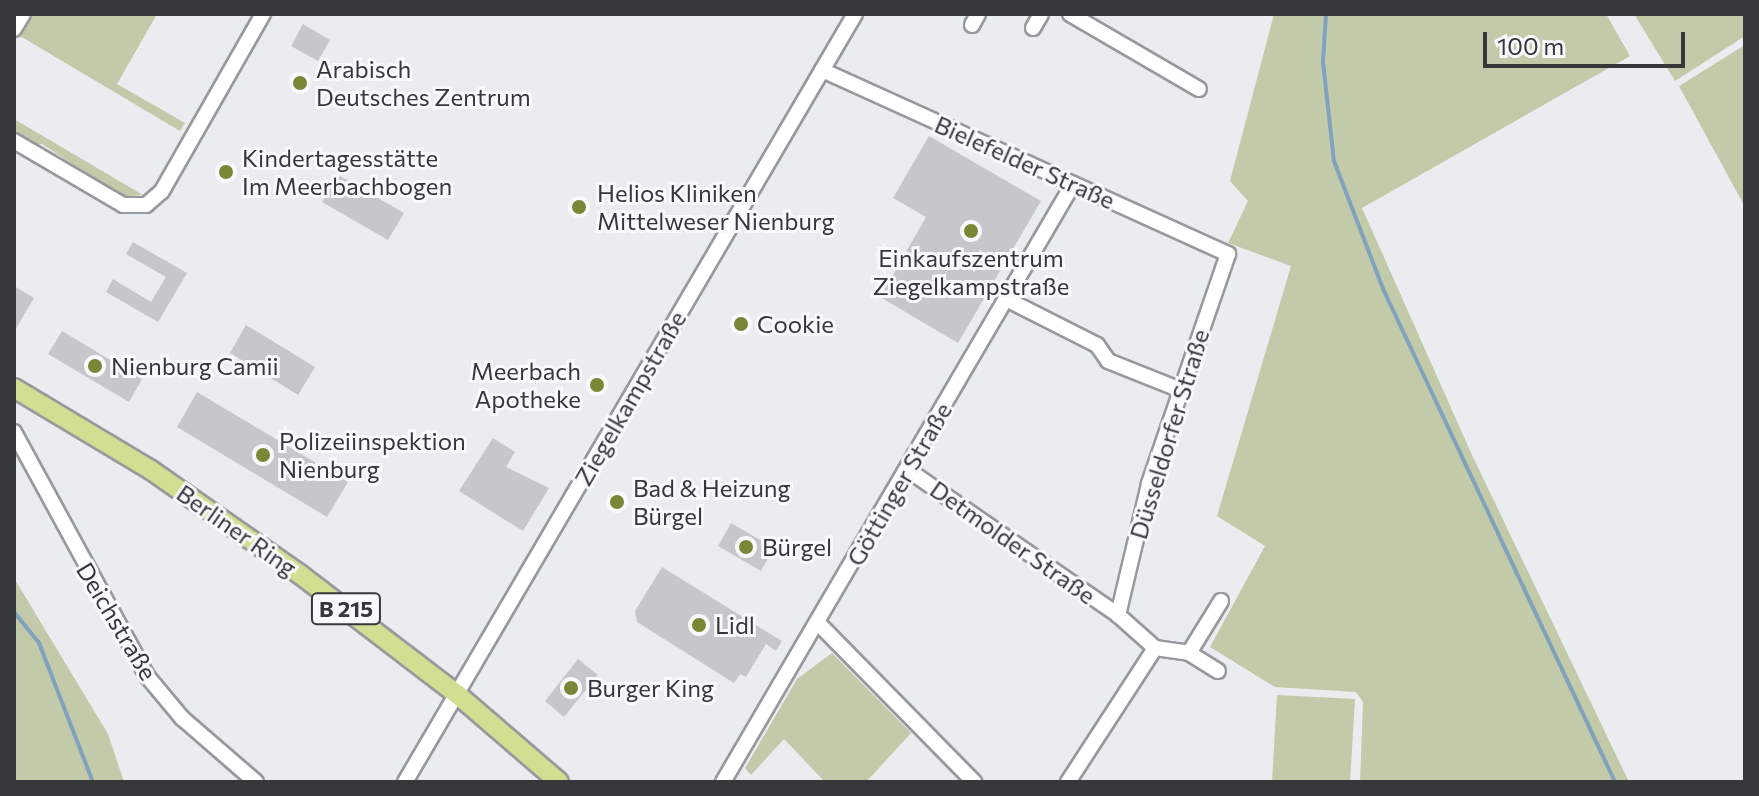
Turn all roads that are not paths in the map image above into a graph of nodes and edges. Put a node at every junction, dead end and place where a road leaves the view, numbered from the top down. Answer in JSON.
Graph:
{"nodes":[{"id":1,"x":23,"y":14,"type":"edge"},
{"id":2,"x":263,"y":14,"type":"edge"},
{"id":3,"x":855,"y":14,"type":"edge"},
{"id":4,"x":1041,"y":14,"type":"edge"},
{"id":5,"x":1070,"y":14,"type":"edge"},
{"id":6,"x":1033,"y":28,"type":"dead end"},
{"id":7,"x":14,"y":29,"type":"edge"},
{"id":8,"x":822,"y":70,"type":"junction"},
{"id":9,"x":1199,"y":89,"type":"dead end"},
{"id":10,"x":14,"y":141,"type":"edge"},
{"id":11,"x":1073,"y":184,"type":"junction"},
{"id":12,"x":1228,"y":254,"type":"joint"},
{"id":13,"x":1006,"y":299,"type":"junction"},
{"id":14,"x":1181,"y":390,"type":"junction"},
{"id":15,"x":16,"y":394,"type":"edge"},
{"id":16,"x":14,"y":432,"type":"edge"},
{"id":17,"x":908,"y":470,"type":"junction"},
{"id":18,"x":1221,"y":601,"type":"dead end"},
{"id":19,"x":1118,"y":615,"type":"junction"},
{"id":20,"x":818,"y":623,"type":"junction"},
{"id":21,"x":1155,"y":648,"type":"junction"},
{"id":22,"x":1189,"y":653,"type":"junction"},
{"id":23,"x":1218,"y":671,"type":"dead end"},
{"id":24,"x":458,"y":695,"type":"junction"},
{"id":25,"x":256,"y":782,"type":"edge"},
{"id":26,"x":405,"y":782,"type":"edge"},
{"id":27,"x":559,"y":782,"type":"edge"},
{"id":28,"x":723,"y":782,"type":"edge"},
{"id":29,"x":974,"y":782,"type":"edge"},
{"id":30,"x":1068,"y":782,"type":"edge"}],
"edges":[{"from":1,"to":7,"type":"street"},
{"from":2,"to":10,"type":"street"},
{"from":3,"to":8,"type":"street","name":"Ziegelkampstraße"},
{"from":4,"to":6,"type":"street"},
{"from":5,"to":9,"type":"street"},
{"from":8,"to":11,"type":"street","name":"Bielefelder Straße"},
{"from":8,"to":24,"type":"street","name":"Ziegelkampstraße"},
{"from":11,"to":12,"type":"street","name":"Bielefelder Straße"},
{"from":11,"to":13,"type":"street","name":"Göttinger Straße"},
{"from":12,"to":14,"type":"street","name":"Düsseldorfer Straße"},
{"from":13,"to":14,"type":"street"},
{"from":13,"to":17,"type":"street","name":"Göttinger Straße"},
{"from":14,"to":19,"type":"street","name":"Düsseldorfer Straße"},
{"from":15,"to":24,"type":"main road","name":"Berliner Ring","number":"B 215"},
{"from":16,"to":25,"type":"street","name":"Deichstraße"},
{"from":17,"to":19,"type":"street","name":"Detmolder Straße"},
{"from":17,"to":20,"type":"street","name":"Göttinger Straße"},
{"from":18,"to":22,"type":"street"},
{"from":19,"to":21,"type":"street"},
{"from":20,"to":28,"type":"street","name":"Göttinger Straße"},
{"from":20,"to":29,"type":"street"},
{"from":21,"to":22,"type":"street"},
{"from":21,"to":30,"type":"street"},
{"from":22,"to":23,"type":"street"},
{"from":24,"to":26,"type":"street","name":"Ziegelkampstraße"},
{"from":24,"to":27,"type":"main road","name":"Berliner Ring","number":"B 215"}]}
